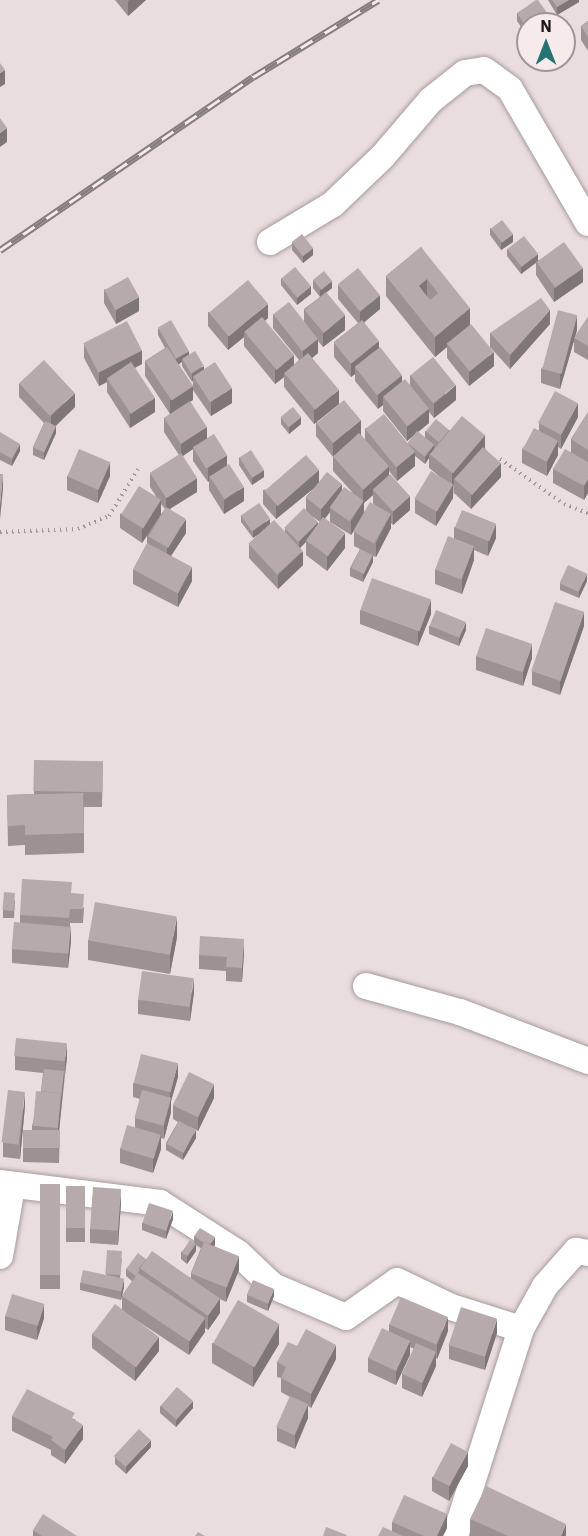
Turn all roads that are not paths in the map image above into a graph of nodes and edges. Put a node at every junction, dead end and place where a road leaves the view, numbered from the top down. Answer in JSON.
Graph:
{"nodes":[{"id":1,"x":588,"y":223,"type":"edge"},
{"id":2,"x":270,"y":242,"type":"dead end"},
{"id":3,"x":366,"y":986,"type":"dead end"},
{"id":4,"x":588,"y":1061,"type":"edge"},
{"id":5,"x":6,"y":1185,"type":"edge"},
{"id":6,"x":588,"y":1253,"type":"edge"},
{"id":7,"x":0,"y":1256,"type":"edge"},
{"id":8,"x":521,"y":1329,"type":"junction"},
{"id":9,"x":456,"y":1536,"type":"edge"}],
"edges":[{"from":1,"to":2,"type":"street"},
{"from":3,"to":4,"type":"street"},
{"from":5,"to":7,"type":"street"},
{"from":5,"to":8,"type":"street"},
{"from":6,"to":8,"type":"street"},
{"from":8,"to":9,"type":"street"}]}
